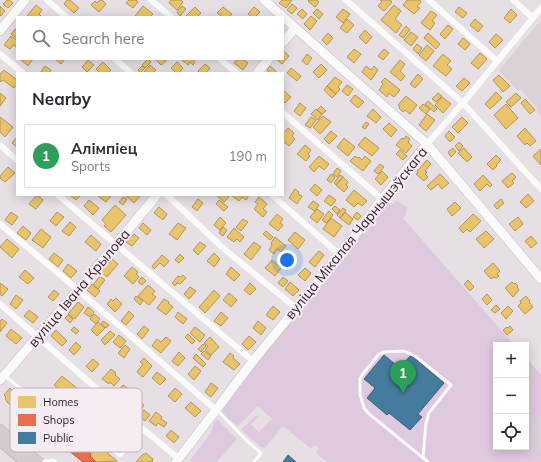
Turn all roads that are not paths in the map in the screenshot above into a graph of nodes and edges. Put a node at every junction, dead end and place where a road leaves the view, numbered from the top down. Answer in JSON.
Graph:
{"nodes":[{"id":1,"x":25,"y":0,"type":"edge"},
{"id":2,"x":47,"y":0,"type":"edge"},
{"id":3,"x":150,"y":0,"type":"edge"},
{"id":4,"x":264,"y":0,"type":"edge"},
{"id":5,"x":346,"y":0,"type":"edge"},
{"id":6,"x":429,"y":0,"type":"edge"},
{"id":7,"x":513,"y":0,"type":"edge"},
{"id":8,"x":541,"y":8,"type":"edge"},
{"id":9,"x":65,"y":16,"type":"edge"},
{"id":10,"x":170,"y":16,"type":"edge"},
{"id":11,"x":282,"y":16,"type":"edge"},
{"id":12,"x":284,"y":18,"type":"edge"},
{"id":13,"x":533,"y":18,"type":"junction"},
{"id":14,"x":295,"y":28,"type":"junction"},
{"id":15,"x":0,"y":30,"type":"edge"},
{"id":16,"x":284,"y":41,"type":"edge"},
{"id":17,"x":0,"y":54,"type":"edge"},
{"id":18,"x":116,"y":60,"type":"edge"},
{"id":19,"x":221,"y":60,"type":"edge"},
{"id":20,"x":267,"y":60,"type":"edge"},
{"id":21,"x":497,"y":61,"type":"junction"},
{"id":22,"x":21,"y":72,"type":"edge"},
{"id":23,"x":130,"y":72,"type":"edge"},
{"id":24,"x":235,"y":72,"type":"edge"},
{"id":25,"x":258,"y":72,"type":"edge"},
{"id":26,"x":463,"y":103,"type":"junction"},
{"id":27,"x":284,"y":114,"type":"edge"},
{"id":28,"x":427,"y":144,"type":"junction"},
{"id":29,"x":0,"y":145,"type":"edge"},
{"id":30,"x":16,"y":159,"type":"edge"},
{"id":31,"x":541,"y":189,"type":"edge"},
{"id":32,"x":59,"y":196,"type":"edge"},
{"id":33,"x":156,"y":196,"type":"edge"},
{"id":34,"x":168,"y":196,"type":"edge"},
{"id":35,"x":273,"y":196,"type":"edge"},
{"id":36,"x":382,"y":199,"type":"junction"},
{"id":37,"x":0,"y":224,"type":"edge"},
{"id":38,"x":115,"y":244,"type":"junction"},
{"id":39,"x":340,"y":254,"type":"junction"},
{"id":40,"x":541,"y":279,"type":"edge"},
{"id":41,"x":78,"y":290,"type":"junction"},
{"id":42,"x":0,"y":304,"type":"edge"},
{"id":43,"x":296,"y":308,"type":"junction"},
{"id":44,"x":38,"y":336,"type":"junction"},
{"id":45,"x":253,"y":361,"type":"junction"},
{"id":46,"x":2,"y":378,"type":"edge"},
{"id":47,"x":16,"y":388,"type":"edge"},
{"id":48,"x":97,"y":388,"type":"edge"},
{"id":49,"x":216,"y":410,"type":"junction"},
{"id":50,"x":143,"y":429,"type":"edge"},
{"id":51,"x":0,"y":430,"type":"edge"},
{"id":52,"x":10,"y":438,"type":"edge"},
{"id":53,"x":0,"y":440,"type":"edge"},
{"id":54,"x":10,"y":449,"type":"edge"},
{"id":55,"x":14,"y":452,"type":"edge"},
{"id":56,"x":26,"y":452,"type":"edge"},
{"id":57,"x":115,"y":452,"type":"edge"},
{"id":58,"x":123,"y":452,"type":"edge"},
{"id":59,"x":423,"y":458,"type":"junction"},
{"id":60,"x":179,"y":461,"type":"edge"},
{"id":61,"x":25,"y":462,"type":"edge"},
{"id":62,"x":38,"y":462,"type":"edge"},
{"id":63,"x":56,"y":462,"type":"edge"},
{"id":64,"x":254,"y":462,"type":"edge"},
{"id":65,"x":428,"y":462,"type":"edge"}],
"edges":[{"from":1,"to":15,"type":"street"},
{"from":2,"to":9,"type":"street"},
{"from":3,"to":10,"type":"street"},
{"from":4,"to":11,"type":"street"},
{"from":5,"to":26,"type":"street"},
{"from":6,"to":21,"type":"street"},
{"from":7,"to":13,"type":"street"},
{"from":8,"to":13,"type":"street","name":"вуліца Мікалая Чарнышэўскага"},
{"from":12,"to":14,"type":"street"},
{"from":13,"to":21,"type":"street","name":"вуліца Мікалая Чарнышэўскага"},
{"from":14,"to":16,"type":"street"},
{"from":14,"to":28,"type":"street"},
{"from":17,"to":22,"type":"street"},
{"from":18,"to":23,"type":"street"},
{"from":19,"to":24,"type":"street"},
{"from":20,"to":25,"type":"street"},
{"from":21,"to":26,"type":"street","name":"вуліца Мікалая Чарнышэўскага"},
{"from":26,"to":28,"type":"street","name":"вуліца Мікалая Чарнышэўскага"},
{"from":26,"to":31,"type":"street"},
{"from":27,"to":36,"type":"street"},
{"from":28,"to":36,"type":"street","name":"вуліца Мікалая Чарнышэўскага"},
{"from":28,"to":40,"type":"street"},
{"from":29,"to":30,"type":"street"},
{"from":32,"to":38,"type":"street"},
{"from":33,"to":38,"type":"street","name":"вуліца Івана Крылова"},
{"from":34,"to":43,"type":"street"},
{"from":35,"to":39,"type":"street"},
{"from":36,"to":39,"type":"street","name":"вуліца Мікалая Чарнышэўскага"},
{"from":37,"to":41,"type":"street"},
{"from":38,"to":41,"type":"street","name":"вуліца Івана Крылова"},
{"from":38,"to":45,"type":"street"},
{"from":39,"to":43,"type":"street","name":"вуліца Мікалая Чарнышэўскага"},
{"from":41,"to":44,"type":"street","name":"вуліца Івана Крылова"},
{"from":41,"to":49,"type":"street"},
{"from":42,"to":44,"type":"street"},
{"from":43,"to":45,"type":"street","name":"вуліца Мікалая Чарнышэўскага"},
{"from":44,"to":46,"type":"street","name":"вуліца Івана Крылова"},
{"from":44,"to":48,"type":"street"},
{"from":45,"to":49,"type":"street","name":"вуліца Мікалая Чарнышэўскага"},
{"from":46,"to":47,"type":"lane"},
{"from":49,"to":60,"type":"street","name":"вуліца Мікалая Чарнышэўскага"},
{"from":49,"to":64,"type":"lane"},
{"from":50,"to":60,"type":"street"},
{"from":51,"to":52,"type":"main road"},
{"from":53,"to":54,"type":"main road"},
{"from":55,"to":61,"type":"main road"},
{"from":56,"to":62,"type":"main road"},
{"from":57,"to":58,"type":"lane"},
{"from":59,"to":59,"type":"lane"},
{"from":59,"to":65,"type":"lane"},
{"from":62,"to":63,"type":"lane"}]}
